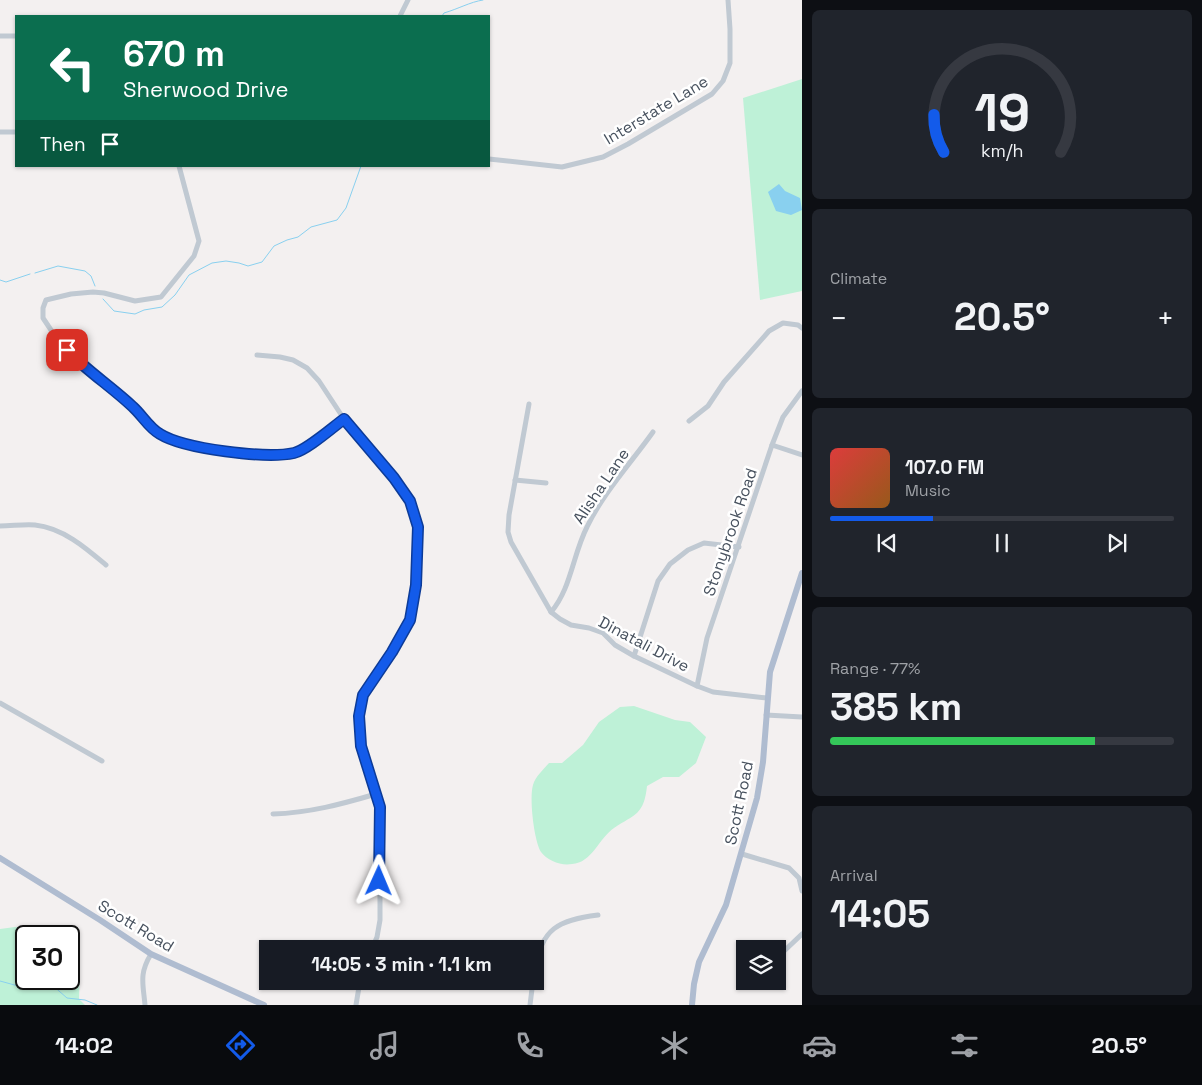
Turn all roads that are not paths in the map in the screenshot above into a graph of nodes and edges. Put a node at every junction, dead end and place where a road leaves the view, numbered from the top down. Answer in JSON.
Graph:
{"nodes":[{"id":1,"x":408,"y":0,"type":"edge"},
{"id":2,"x":728,"y":0,"type":"edge"},
{"id":3,"x":400,"y":15,"type":"edge"},
{"id":4,"x":0,"y":36,"type":"edge"},
{"id":5,"x":15,"y":36,"type":"edge"},
{"id":6,"x":0,"y":132,"type":"edge"},
{"id":7,"x":15,"y":132,"type":"edge"},
{"id":8,"x":490,"y":159,"type":"edge"},
{"id":9,"x":179,"y":167,"type":"edge"},
{"id":10,"x":802,"y":328,"type":"edge"},
{"id":11,"x":257,"y":355,"type":"dead end"},
{"id":12,"x":802,"y":391,"type":"edge"},
{"id":13,"x":529,"y":404,"type":"dead end"},
{"id":14,"x":344,"y":419,"type":"junction"},
{"id":15,"x":689,"y":421,"type":"dead end"},
{"id":16,"x":653,"y":432,"type":"dead end"},
{"id":17,"x":772,"y":445,"type":"junction"},
{"id":18,"x":802,"y":455,"type":"edge"},
{"id":19,"x":515,"y":480,"type":"junction"},
{"id":20,"x":546,"y":484,"type":"dead end"},
{"id":21,"x":0,"y":526,"type":"edge"},
{"id":22,"x":739,"y":547,"type":"junction"},
{"id":23,"x":106,"y":565,"type":"dead end"},
{"id":24,"x":802,"y":573,"type":"edge"},
{"id":25,"x":551,"y":612,"type":"junction"},
{"id":26,"x":634,"y":656,"type":"junction"},
{"id":27,"x":697,"y":686,"type":"junction"},
{"id":28,"x":767,"y":698,"type":"junction"},
{"id":29,"x":0,"y":703,"type":"edge"},
{"id":30,"x":766,"y":715,"type":"junction"},
{"id":31,"x":802,"y":717,"type":"edge"},
{"id":32,"x":102,"y":761,"type":"dead end"},
{"id":33,"x":376,"y":794,"type":"junction"},
{"id":34,"x":273,"y":814,"type":"dead end"},
{"id":35,"x":742,"y":854,"type":"junction"},
{"id":36,"x":0,"y":858,"type":"edge"},
{"id":37,"x":802,"y":891,"type":"edge"},
{"id":38,"x":598,"y":915,"type":"dead end"},
{"id":39,"x":802,"y":934,"type":"edge"},
{"id":40,"x":376,"y":940,"type":"edge"},
{"id":41,"x":544,"y":940,"type":"edge"},
{"id":42,"x":786,"y":950,"type":"edge"},
{"id":43,"x":150,"y":954,"type":"junction"},
{"id":44,"x":358,"y":990,"type":"edge"},
{"id":45,"x":532,"y":990,"type":"edge"},
{"id":46,"x":145,"y":1005,"type":"edge"},
{"id":47,"x":264,"y":1005,"type":"edge"},
{"id":48,"x":356,"y":1005,"type":"edge"},
{"id":49,"x":530,"y":1005,"type":"edge"},
{"id":50,"x":692,"y":1005,"type":"edge"}],
"edges":[{"from":1,"to":3,"type":"street"},
{"from":2,"to":8,"type":"street","name":"Interstate Lane"},
{"from":4,"to":5,"type":"street"},
{"from":6,"to":7,"type":"street"},
{"from":9,"to":14,"type":"street"},
{"from":10,"to":15,"type":"street"},
{"from":11,"to":14,"type":"street"},
{"from":12,"to":17,"type":"street","name":"Stonybrook Road"},
{"from":13,"to":19,"type":"street","name":"Dinatali Drive"},
{"from":14,"to":33,"type":"street"},
{"from":16,"to":25,"type":"street","name":"Alisha Lane"},
{"from":17,"to":18,"type":"street"},
{"from":17,"to":22,"type":"street","name":"Stonybrook Road"},
{"from":19,"to":20,"type":"street"},
{"from":19,"to":25,"type":"street","name":"Dinatali Drive"},
{"from":21,"to":23,"type":"street"},
{"from":22,"to":26,"type":"street"},
{"from":22,"to":27,"type":"street","name":"Stonybrook Road"},
{"from":24,"to":28,"type":"main road","name":"Scott Road"},
{"from":25,"to":26,"type":"street","name":"Dinatali Drive"},
{"from":26,"to":27,"type":"street","name":"Dinatali Drive"},
{"from":27,"to":28,"type":"street","name":"Dinatali Drive"},
{"from":28,"to":30,"type":"main road","name":"Scott Road"},
{"from":29,"to":32,"type":"street"},
{"from":30,"to":31,"type":"street"},
{"from":30,"to":35,"type":"main road","name":"Scott Road"},
{"from":33,"to":34,"type":"street"},
{"from":33,"to":40,"type":"street"},
{"from":35,"to":37,"type":"street"},
{"from":35,"to":50,"type":"main road","name":"Scott Road"},
{"from":36,"to":43,"type":"main road","name":"Scott Road"},
{"from":38,"to":41,"type":"street"},
{"from":39,"to":42,"type":"street"},
{"from":43,"to":46,"type":"street"},
{"from":43,"to":47,"type":"main road","name":"Scott Road"},
{"from":44,"to":48,"type":"street"},
{"from":45,"to":49,"type":"street"}]}
